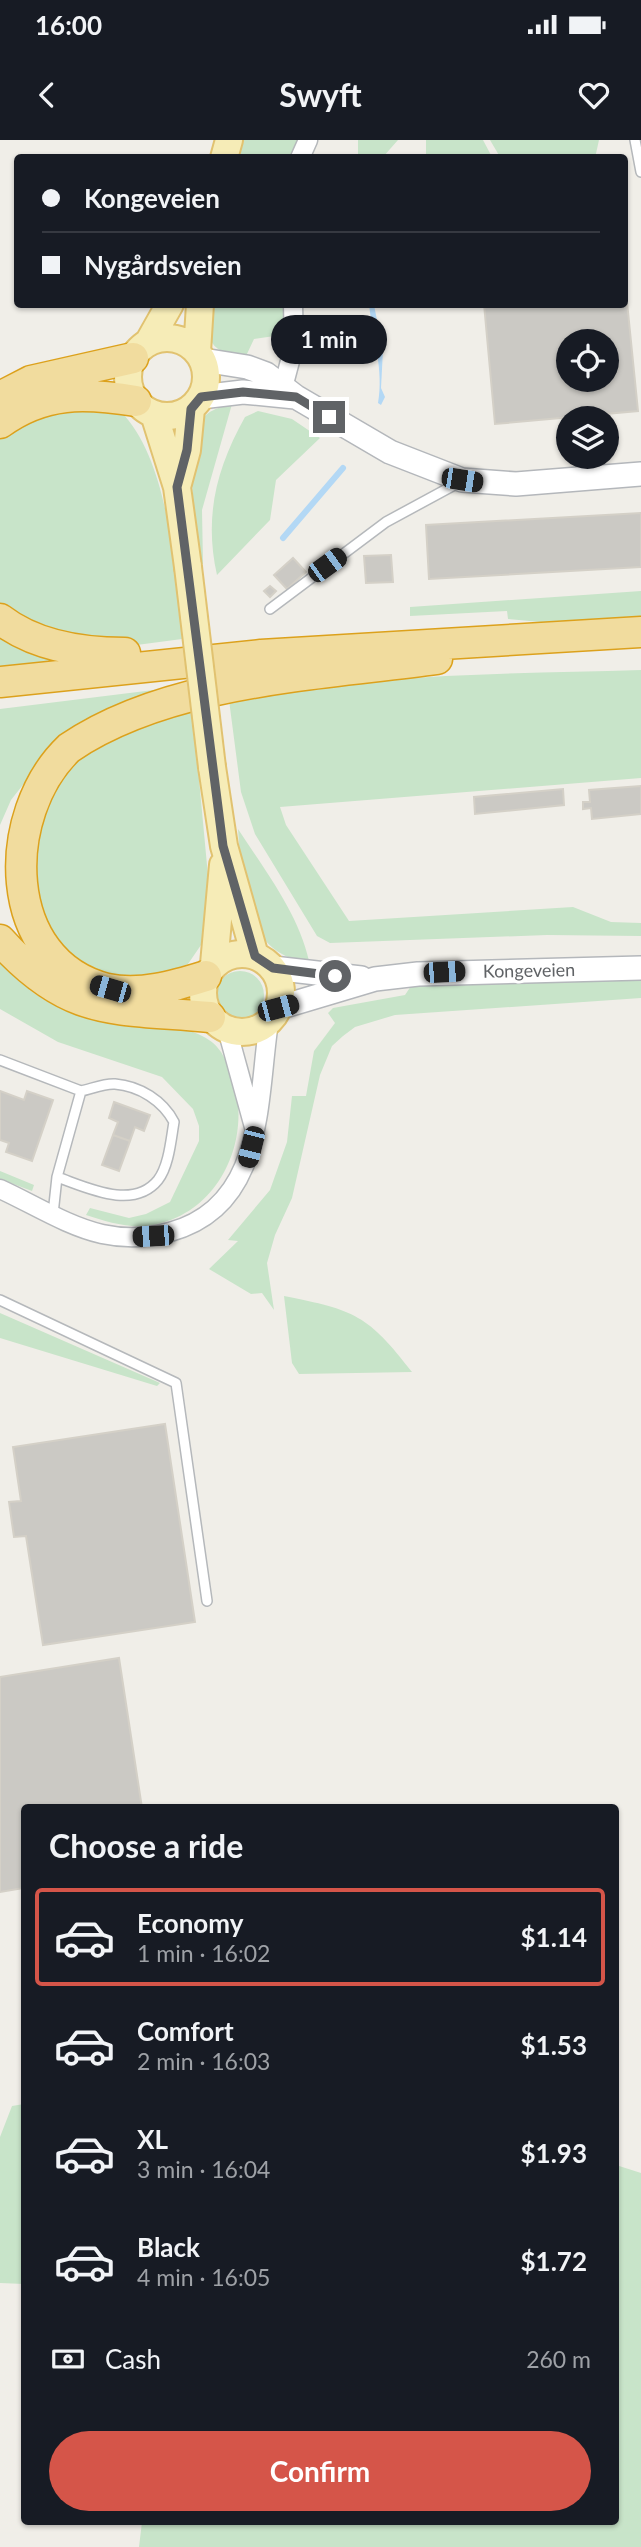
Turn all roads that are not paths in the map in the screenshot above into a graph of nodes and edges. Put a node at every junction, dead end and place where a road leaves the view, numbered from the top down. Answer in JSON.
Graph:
{"nodes":[{"id":1,"x":635,"y":140,"type":"edge"},
{"id":2,"x":641,"y":172,"type":"edge"},
{"id":3,"x":167,"y":308,"type":"edge"},
{"id":4,"x":200,"y":308,"type":"edge"},
{"id":5,"x":293,"y":308,"type":"edge"},
{"id":6,"x":140,"y":350,"type":"junction"},
{"id":7,"x":200,"y":356,"type":"junction"},
{"id":8,"x":287,"y":393,"type":"junction"},
{"id":9,"x":0,"y":397,"type":"edge"},
{"id":10,"x":196,"y":403,"type":"junction"},
{"id":11,"x":145,"y":407,"type":"junction"},
{"id":12,"x":0,"y":423,"type":"edge"},
{"id":13,"x":641,"y":474,"type":"edge"},
{"id":14,"x":462,"y":480,"type":"junction"},
{"id":15,"x":177,"y":487,"type":"junction"},
{"id":16,"x":270,"y":608,"type":"dead end"},
{"id":17,"x":0,"y":618,"type":"edge"},
{"id":18,"x":641,"y":632,"type":"edge"},
{"id":19,"x":641,"y":647,"type":"edge"},
{"id":20,"x":261,"y":655,"type":"junction"},
{"id":21,"x":437,"y":659,"type":"junction"},
{"id":22,"x":0,"y":682,"type":"edge"},
{"id":23,"x":0,"y":696,"type":"edge"},
{"id":24,"x":223,"y":846,"type":"junction"},
{"id":25,"x":0,"y":940,"type":"edge"},
{"id":26,"x":264,"y":962,"type":"junction"},
{"id":27,"x":641,"y":968,"type":"edge"},
{"id":28,"x":210,"y":970,"type":"junction"},
{"id":29,"x":375,"y":979,"type":"junction"},
{"id":30,"x":273,"y":1015,"type":"junction"},
{"id":31,"x":219,"y":1023,"type":"junction"},
{"id":32,"x":0,"y":1060,"type":"edge"},
{"id":33,"x":81,"y":1091,"type":"junction"},
{"id":34,"x":255,"y":1131,"type":"junction"},
{"id":35,"x":57,"y":1177,"type":"junction"},
{"id":36,"x":0,"y":1189,"type":"edge"},
{"id":37,"x":53,"y":1214,"type":"junction"},
{"id":38,"x":0,"y":1300,"type":"edge"},
{"id":39,"x":207,"y":1601,"type":"dead end"}],
"edges":[{"from":1,"to":2,"type":"lane"},
{"from":3,"to":6,"type":"main road"},
{"from":4,"to":7,"type":"main road"},
{"from":5,"to":8,"type":"street"},
{"from":6,"to":7,"type":"main road"},
{"from":6,"to":9,"type":"highway"},
{"from":6,"to":11,"type":"main road"},
{"from":7,"to":8,"type":"street"},
{"from":7,"to":10,"type":"main road"},
{"from":8,"to":10,"type":"street"},
{"from":8,"to":14,"type":"street"},
{"from":10,"to":11,"type":"main road"},
{"from":10,"to":15,"type":"main road"},
{"from":11,"to":12,"type":"highway"},
{"from":11,"to":15,"type":"main road"},
{"from":13,"to":14,"type":"street"},
{"from":14,"to":16,"type":"lane"},
{"from":15,"to":24,"type":"main road","bridge":true},
{"from":17,"to":20,"type":"highway"},
{"from":18,"to":20,"type":"highway"},
{"from":19,"to":21,"type":"highway"},
{"from":20,"to":22,"type":"highway"},
{"from":21,"to":23,"type":"highway"},
{"from":21,"to":28,"type":"highway"},
{"from":24,"to":26,"type":"main road"},
{"from":24,"to":28,"type":"main road"},
{"from":25,"to":31,"type":"highway"},
{"from":26,"to":28,"type":"main road"},
{"from":26,"to":29,"type":"street","name":"Kongeveien"},
{"from":26,"to":30,"type":"main road"},
{"from":27,"to":29,"type":"street","name":"Kongeveien"},
{"from":28,"to":31,"type":"main road"},
{"from":29,"to":30,"type":"street","name":"Kongeveien"},
{"from":30,"to":31,"type":"main road"},
{"from":30,"to":34,"type":"street"},
{"from":31,"to":34,"type":"street"},
{"from":32,"to":33,"type":"lane"},
{"from":33,"to":35,"type":"lane"},
{"from":33,"to":35,"type":"lane"},
{"from":34,"to":37,"type":"street"},
{"from":35,"to":37,"type":"lane"},
{"from":36,"to":37,"type":"street"},
{"from":38,"to":39,"type":"lane"}]}
